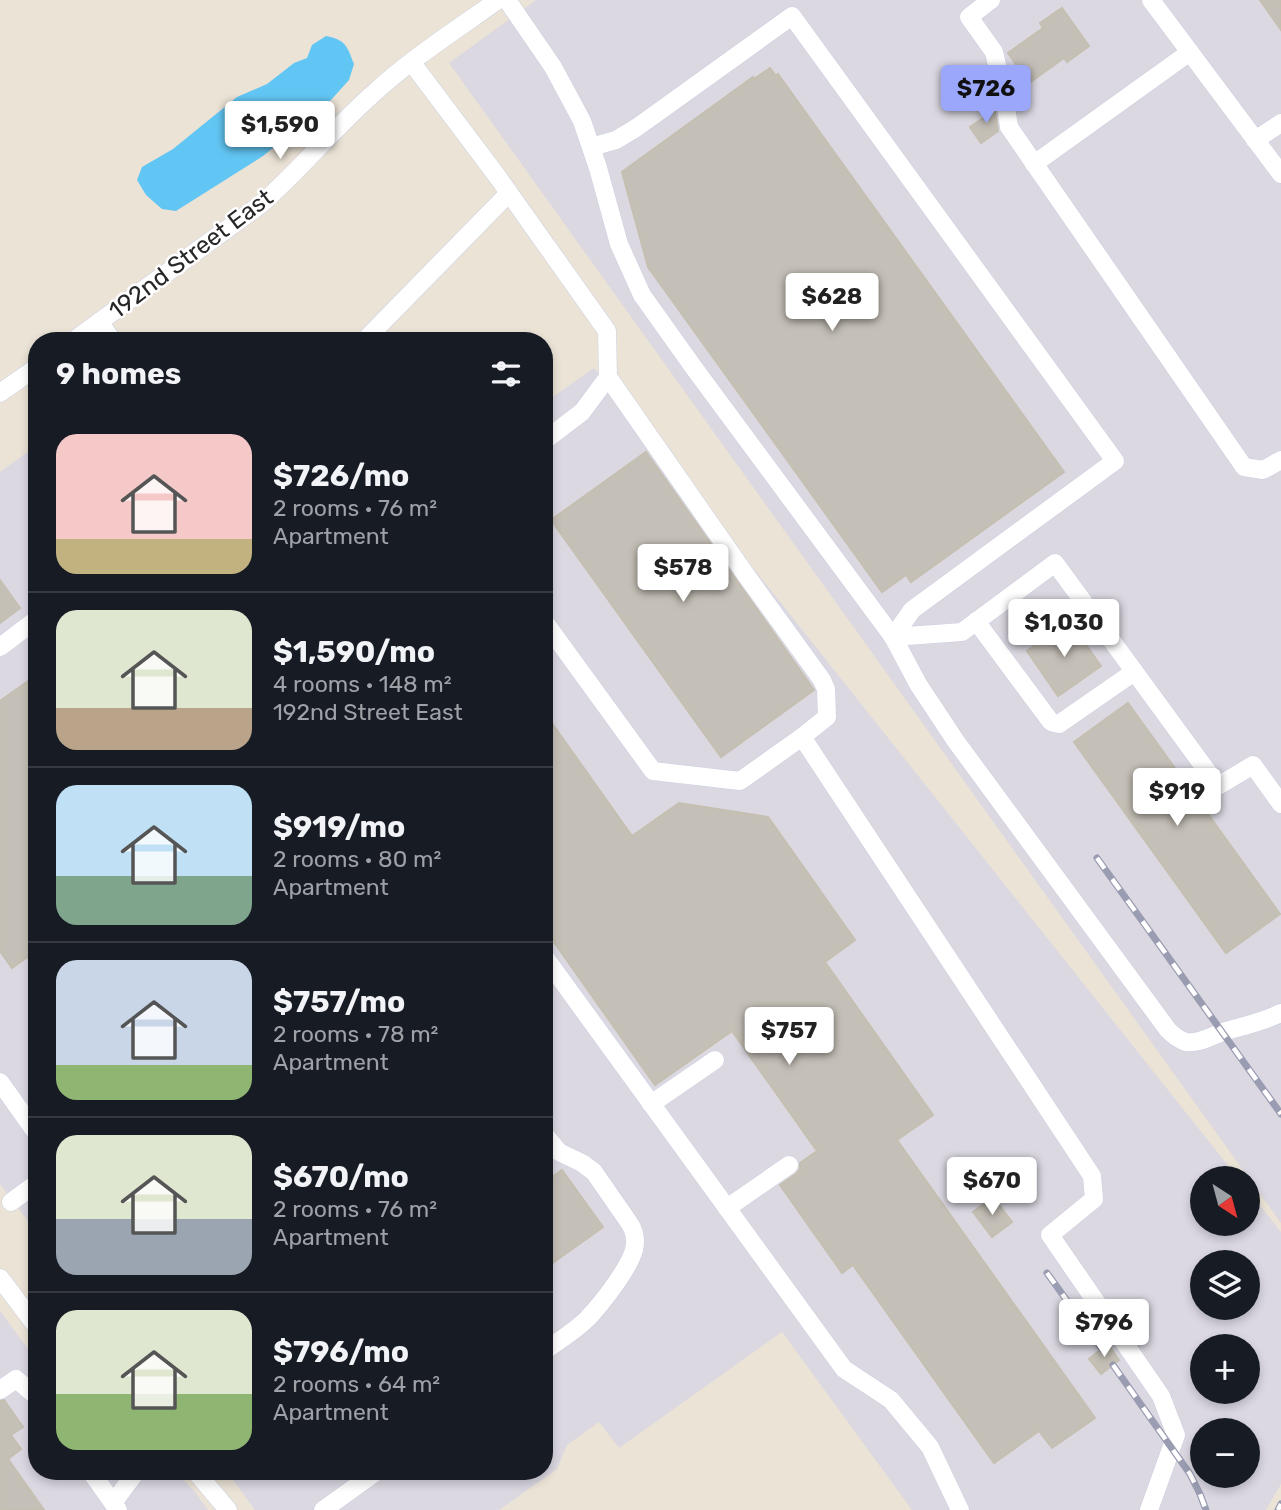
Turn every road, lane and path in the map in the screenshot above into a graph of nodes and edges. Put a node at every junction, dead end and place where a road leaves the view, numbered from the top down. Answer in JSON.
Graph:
{"nodes":[{"id":1,"x":498,"y":0,"type":"edge"},
{"id":2,"x":507,"y":0,"type":"edge"},
{"id":3,"x":991,"y":0,"type":"edge"},
{"id":4,"x":1151,"y":0,"type":"edge"},
{"id":5,"x":1190,"y":52,"type":"junction"},
{"id":6,"x":412,"y":63,"type":"junction"},
{"id":7,"x":1281,"y":123,"type":"edge"},
{"id":8,"x":1255,"y":140,"type":"junction"},
{"id":9,"x":591,"y":147,"type":"junction"},
{"id":10,"x":1034,"y":164,"type":"junction"},
{"id":11,"x":1281,"y":174,"type":"edge"},
{"id":12,"x":509,"y":193,"type":"junction"},
{"id":13,"x":99,"y":322,"type":"junction"},
{"id":14,"x":85,"y":332,"type":"edge"},
{"id":15,"x":106,"y":332,"type":"edge"},
{"id":16,"x":373,"y":332,"type":"edge"},
{"id":17,"x":28,"y":374,"type":"edge"},
{"id":18,"x":608,"y":377,"type":"junction"},
{"id":19,"x":0,"y":393,"type":"edge"},
{"id":20,"x":553,"y":434,"type":"edge"},
{"id":21,"x":1281,"y":460,"type":"edge"},
{"id":22,"x":976,"y":621,"type":"junction"},
{"id":23,"x":28,"y":626,"type":"edge"},
{"id":24,"x":553,"y":633,"type":"edge"},
{"id":25,"x":893,"y":637,"type":"junction"},
{"id":26,"x":0,"y":647,"type":"edge"},
{"id":27,"x":1134,"y":671,"type":"junction"},
{"id":28,"x":802,"y":737,"type":"junction"},
{"id":29,"x":1281,"y":804,"type":"edge"},
{"id":30,"x":553,"y":968,"type":"edge"},
{"id":31,"x":1281,"y":1013,"type":"edge"},
{"id":32,"x":715,"y":1060,"type":"dead end"},
{"id":33,"x":0,"y":1082,"type":"edge"},
{"id":34,"x":651,"y":1104,"type":"junction"},
{"id":35,"x":28,"y":1121,"type":"edge"},
{"id":36,"x":553,"y":1145,"type":"edge"},
{"id":37,"x":789,"y":1165,"type":"dead end"},
{"id":38,"x":28,"y":1190,"type":"edge"},
{"id":39,"x":11,"y":1202,"type":"dead end"},
{"id":40,"x":727,"y":1208,"type":"junction"},
{"id":41,"x":0,"y":1279,"type":"edge"},
{"id":42,"x":28,"y":1315,"type":"edge"},
{"id":43,"x":553,"y":1344,"type":"edge"},
{"id":44,"x":28,"y":1389,"type":"edge"},
{"id":45,"x":0,"y":1390,"type":"edge"},
{"id":46,"x":97,"y":1480,"type":"edge"},
{"id":47,"x":131,"y":1480,"type":"edge"},
{"id":48,"x":203,"y":1480,"type":"edge"},
{"id":49,"x":365,"y":1480,"type":"edge"},
{"id":50,"x":116,"y":1507,"type":"edge"},
{"id":51,"x":228,"y":1510,"type":"edge"},
{"id":52,"x":323,"y":1510,"type":"edge"},
{"id":53,"x":960,"y":1510,"type":"edge"},
{"id":54,"x":1149,"y":1510,"type":"edge"}],
"edges":[{"from":1,"to":6,"type":"street","name":"192nd Street East"},
{"from":2,"to":9,"type":"street"},
{"from":3,"to":10,"type":"street"},
{"from":4,"to":5,"type":"street"},
{"from":5,"to":8,"type":"street"},
{"from":5,"to":10,"type":"street"},
{"from":6,"to":12,"type":"street"},
{"from":6,"to":13,"type":"street","name":"192nd Street East"},
{"from":7,"to":8,"type":"street"},
{"from":8,"to":11,"type":"street"},
{"from":9,"to":25,"type":"street"},
{"from":9,"to":25,"type":"street"},
{"from":10,"to":21,"type":"street"},
{"from":12,"to":16,"type":"street"},
{"from":12,"to":18,"type":"street"},
{"from":13,"to":14,"type":"street","name":"192nd Street East"},
{"from":13,"to":15,"type":"street"},
{"from":17,"to":19,"type":"street"},
{"from":18,"to":20,"type":"street"},
{"from":18,"to":28,"type":"street"},
{"from":22,"to":25,"type":"street"},
{"from":22,"to":27,"type":"street"},
{"from":22,"to":27,"type":"street"},
{"from":23,"to":26,"type":"street"},
{"from":24,"to":28,"type":"street"},
{"from":25,"to":31,"type":"street"},
{"from":27,"to":29,"type":"street"},
{"from":28,"to":54,"type":"street"},
{"from":30,"to":34,"type":"street"},
{"from":32,"to":34,"type":"street"},
{"from":33,"to":35,"type":"street"},
{"from":34,"to":40,"type":"street"},
{"from":36,"to":43,"type":"street"},
{"from":37,"to":40,"type":"street"},
{"from":38,"to":39,"type":"street"},
{"from":40,"to":53,"type":"street"},
{"from":41,"to":42,"type":"street"},
{"from":44,"to":45,"type":"street"},
{"from":46,"to":50,"type":"street"},
{"from":47,"to":50,"type":"street"},
{"from":48,"to":51,"type":"street"},
{"from":49,"to":52,"type":"street"}]}
